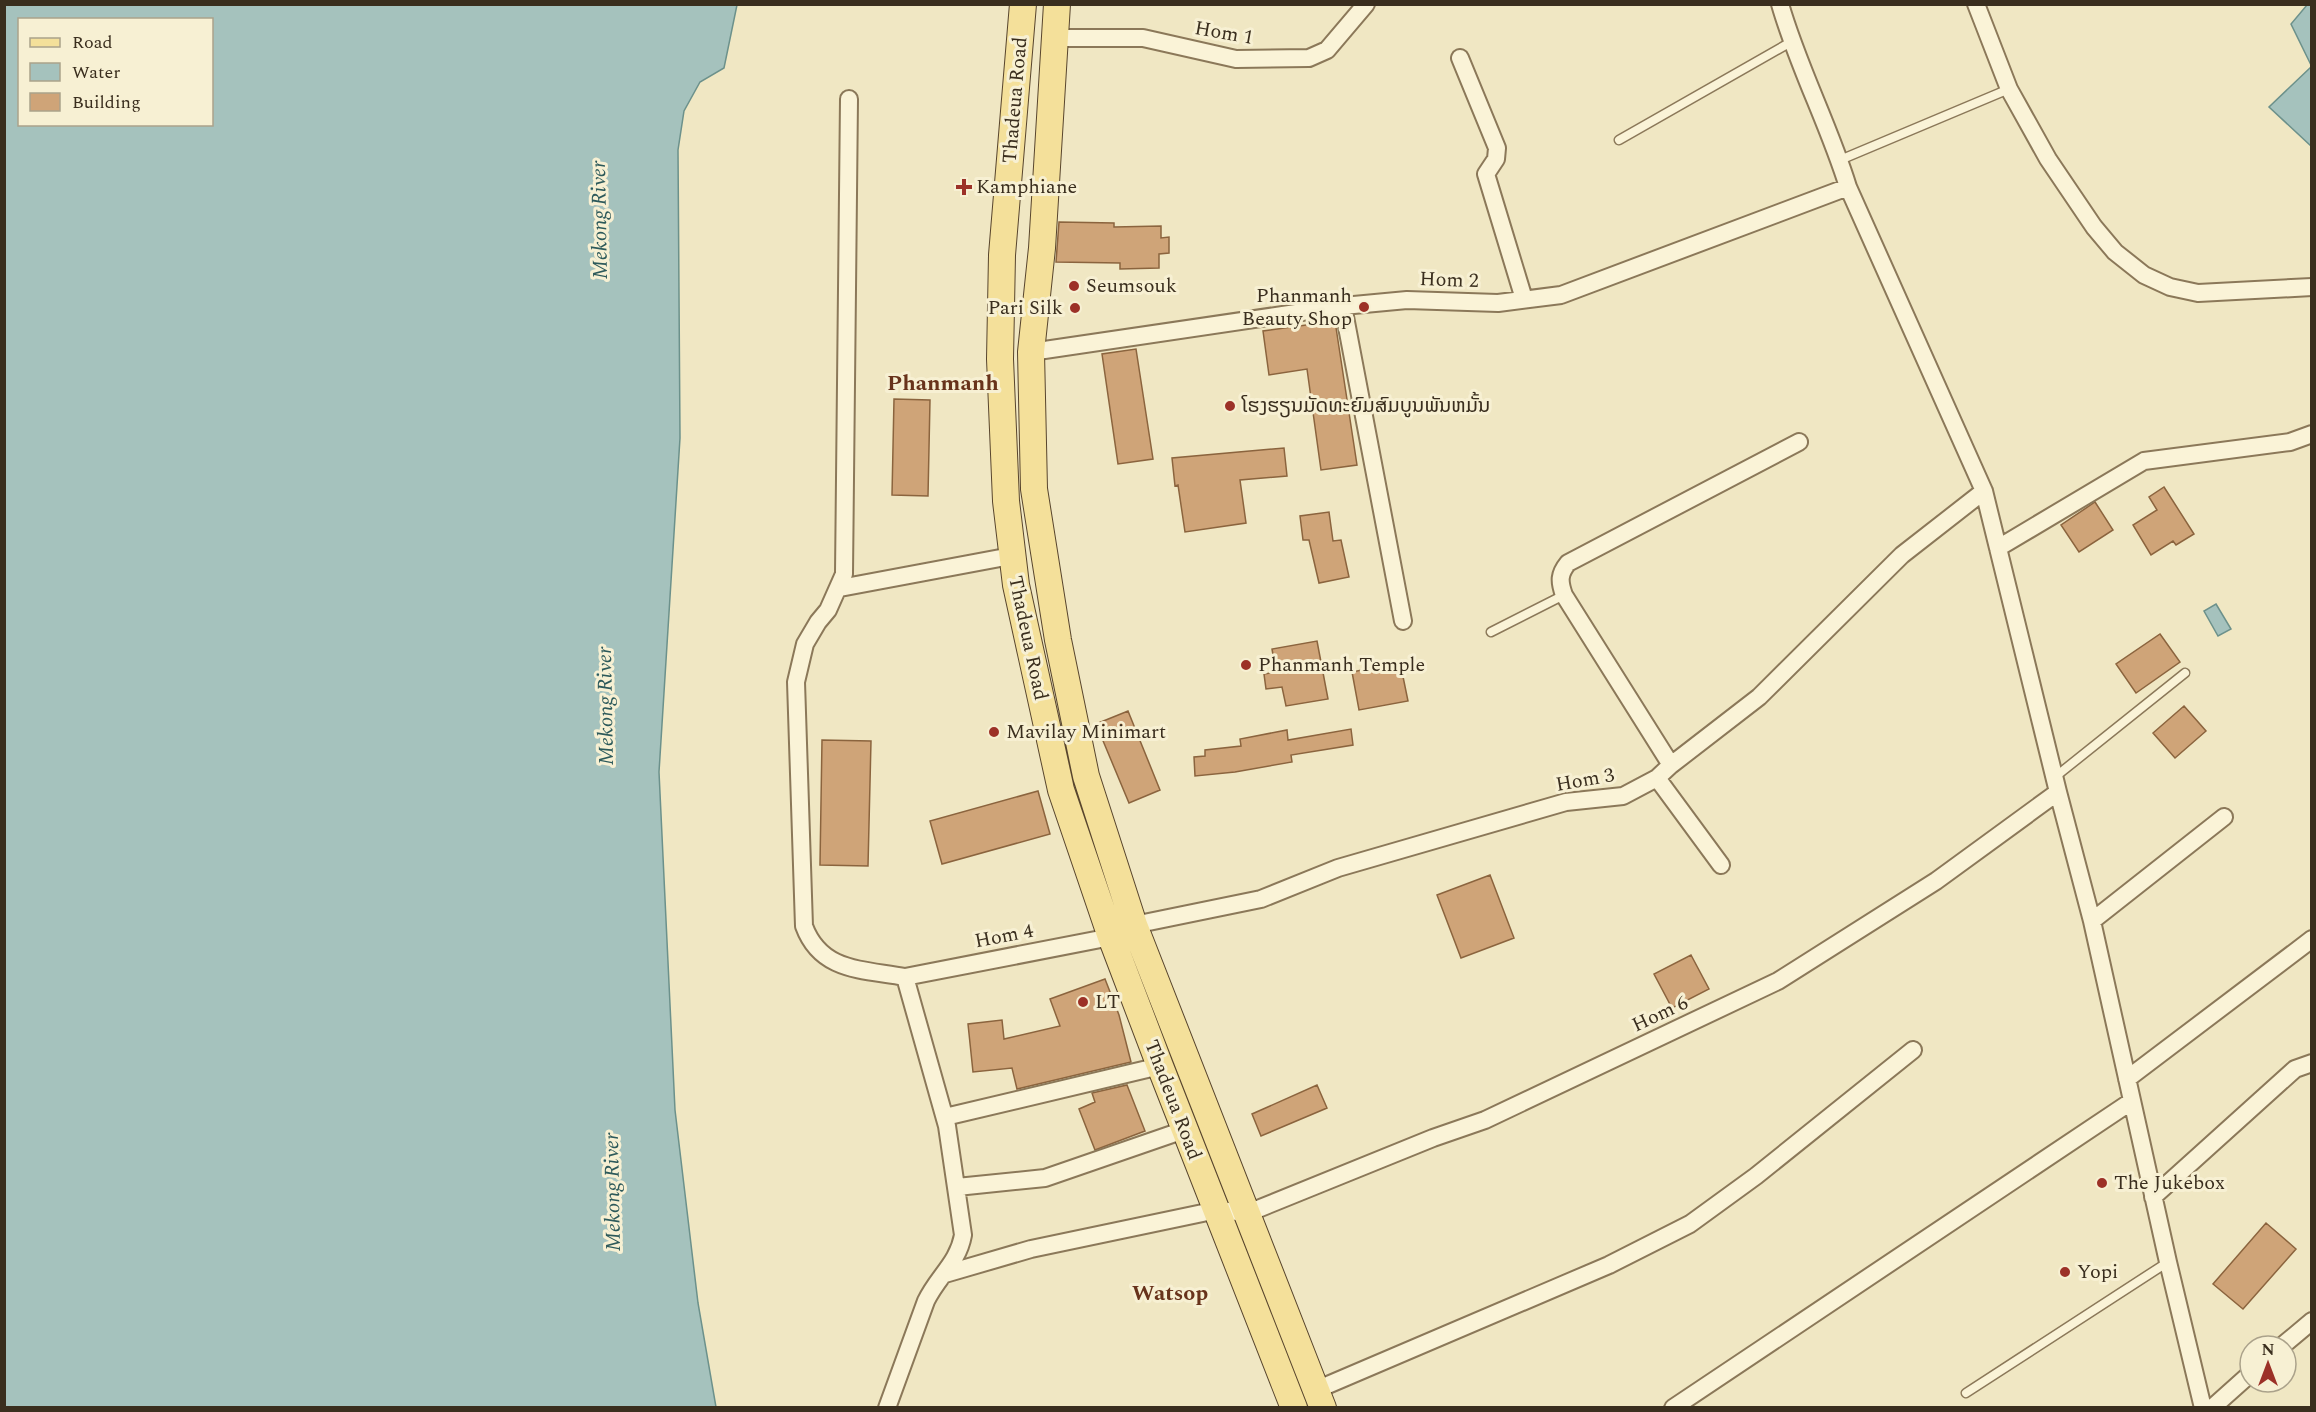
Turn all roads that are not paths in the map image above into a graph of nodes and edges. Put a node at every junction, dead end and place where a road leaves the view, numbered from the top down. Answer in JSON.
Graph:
{"nodes":[{"id":1,"x":1023,"y":4,"type":"edge"},
{"id":2,"x":1057,"y":4,"type":"edge"},
{"id":3,"x":1366,"y":4,"type":"edge"},
{"id":4,"x":1780,"y":4,"type":"edge"},
{"id":5,"x":1977,"y":4,"type":"edge"},
{"id":6,"x":1053,"y":38,"type":"junction"},
{"id":7,"x":1791,"y":42,"type":"junction"},
{"id":8,"x":1460,"y":58,"type":"dead end"},
{"id":9,"x":2009,"y":89,"type":"junction"},
{"id":10,"x":849,"y":99,"type":"dead end"},
{"id":11,"x":1618,"y":140,"type":"dead end"},
{"id":12,"x":1840,"y":160,"type":"junction"},
{"id":13,"x":1848,"y":187,"type":"junction"},
{"id":14,"x":2312,"y":286,"type":"edge"},
{"id":15,"x":1524,"y":299,"type":"junction"},
{"id":16,"x":1343,"y":306,"type":"junction"},
{"id":17,"x":1031,"y":352,"type":"junction"},
{"id":18,"x":2312,"y":434,"type":"edge"},
{"id":19,"x":1798,"y":442,"type":"dead end"},
{"id":20,"x":1984,"y":491,"type":"junction"},
{"id":21,"x":1998,"y":548,"type":"junction"},
{"id":22,"x":1011,"y":556,"type":"junction"},
{"id":23,"x":840,"y":588,"type":"junction"},
{"id":24,"x":1564,"y":595,"type":"junction"},
{"id":25,"x":1403,"y":621,"type":"dead end"},
{"id":26,"x":1491,"y":632,"type":"dead end"},
{"id":27,"x":2185,"y":673,"type":"dead end"},
{"id":28,"x":1671,"y":765,"type":"junction"},
{"id":29,"x":1657,"y":778,"type":"junction"},
{"id":30,"x":2057,"y":785,"type":"junction"},
{"id":31,"x":2224,"y":817,"type":"dead end"},
{"id":32,"x":1720,"y":865,"type":"dead end"},
{"id":33,"x":2092,"y":921,"type":"junction"},
{"id":34,"x":1134,"y":925,"type":"junction"},
{"id":35,"x":1111,"y":937,"type":"junction"},
{"id":36,"x":2312,"y":939,"type":"edge"},
{"id":37,"x":905,"y":977,"type":"junction"},
{"id":38,"x":1913,"y":1050,"type":"dead end"},
{"id":39,"x":2312,"y":1063,"type":"edge"},
{"id":40,"x":1160,"y":1066,"type":"junction"},
{"id":41,"x":2127,"y":1080,"type":"junction"},
{"id":42,"x":2132,"y":1101,"type":"junction"},
{"id":43,"x":945,"y":1117,"type":"junction"},
{"id":44,"x":1184,"y":1130,"type":"junction"},
{"id":45,"x":957,"y":1187,"type":"junction"},
{"id":46,"x":2153,"y":1197,"type":"junction"},
{"id":47,"x":1217,"y":1210,"type":"junction"},
{"id":48,"x":1248,"y":1213,"type":"junction"},
{"id":49,"x":2168,"y":1262,"type":"junction"},
{"id":50,"x":945,"y":1274,"type":"junction"},
{"id":51,"x":2312,"y":1320,"type":"edge"},
{"id":52,"x":2296,"y":1334,"type":"edge"},
{"id":53,"x":2238,"y":1384,"type":"edge"},
{"id":54,"x":1966,"y":1393,"type":"dead end"},
{"id":55,"x":1319,"y":1399,"type":"edge"},
{"id":56,"x":886,"y":1407,"type":"edge"},
{"id":57,"x":1294,"y":1407,"type":"edge"},
{"id":58,"x":1673,"y":1407,"type":"edge"},
{"id":59,"x":2203,"y":1407,"type":"edge"},
{"id":60,"x":2212,"y":1407,"type":"edge"}],
"edges":[{"from":1,"to":22,"type":"main road","name":"Thadeua Road"},
{"from":2,"to":6,"type":"main road","name":"Thadeua Road"},
{"from":3,"to":6,"type":"street","name":"Hom 1"},
{"from":4,"to":7,"type":"street"},
{"from":5,"to":9,"type":"street"},
{"from":6,"to":17,"type":"main road","name":"Thadeua Road"},
{"from":7,"to":11,"type":"lane"},
{"from":7,"to":12,"type":"street"},
{"from":8,"to":15,"type":"street"},
{"from":9,"to":12,"type":"lane"},
{"from":9,"to":14,"type":"street"},
{"from":10,"to":23,"type":"street"},
{"from":12,"to":13,"type":"street"},
{"from":13,"to":15,"type":"street","name":"Hom 2"},
{"from":13,"to":20,"type":"street"},
{"from":15,"to":16,"type":"street","name":"Hom 2"},
{"from":16,"to":17,"type":"street","name":"Hom 2"},
{"from":16,"to":25,"type":"street"},
{"from":17,"to":34,"type":"main road","name":"Thadeua Road"},
{"from":18,"to":21,"type":"street"},
{"from":19,"to":24,"type":"street"},
{"from":20,"to":21,"type":"street"},
{"from":20,"to":28,"type":"street","name":"Hom 3"},
{"from":21,"to":30,"type":"street"},
{"from":22,"to":23,"type":"street"},
{"from":22,"to":35,"type":"main road","name":"Thadeua Road"},
{"from":23,"to":37,"type":"street"},
{"from":24,"to":26,"type":"lane"},
{"from":24,"to":28,"type":"street"},
{"from":27,"to":30,"type":"lane"},
{"from":28,"to":29,"type":"street","name":"Hom 3"},
{"from":29,"to":32,"type":"street"},
{"from":29,"to":34,"type":"street","name":"Hom 3"},
{"from":30,"to":33,"type":"street"},
{"from":30,"to":48,"type":"street","name":"Hom 6"},
{"from":31,"to":33,"type":"street"},
{"from":33,"to":41,"type":"street"},
{"from":34,"to":48,"type":"main road","name":"Thadeua Road"},
{"from":35,"to":37,"type":"street","name":"Hom 4"},
{"from":35,"to":40,"type":"main road","name":"Thadeua Road"},
{"from":36,"to":41,"type":"street"},
{"from":37,"to":43,"type":"street"},
{"from":38,"to":55,"type":"street"},
{"from":39,"to":46,"type":"street"},
{"from":40,"to":43,"type":"street"},
{"from":40,"to":44,"type":"main road","name":"Thadeua Road"},
{"from":41,"to":42,"type":"street"},
{"from":42,"to":46,"type":"street"},
{"from":42,"to":58,"type":"street"},
{"from":43,"to":45,"type":"street"},
{"from":44,"to":45,"type":"street"},
{"from":44,"to":47,"type":"main road","name":"Thadeua Road"},
{"from":45,"to":50,"type":"street"},
{"from":46,"to":49,"type":"street"},
{"from":47,"to":48,"type":"street"},
{"from":47,"to":50,"type":"street"},
{"from":47,"to":57,"type":"main road","name":"Thadeua Road"},
{"from":48,"to":55,"type":"main road","name":"Thadeua Road"},
{"from":49,"to":54,"type":"lane"},
{"from":49,"to":59,"type":"street"},
{"from":50,"to":56,"type":"street"},
{"from":51,"to":52,"type":"street"},
{"from":53,"to":60,"type":"street"}]}
